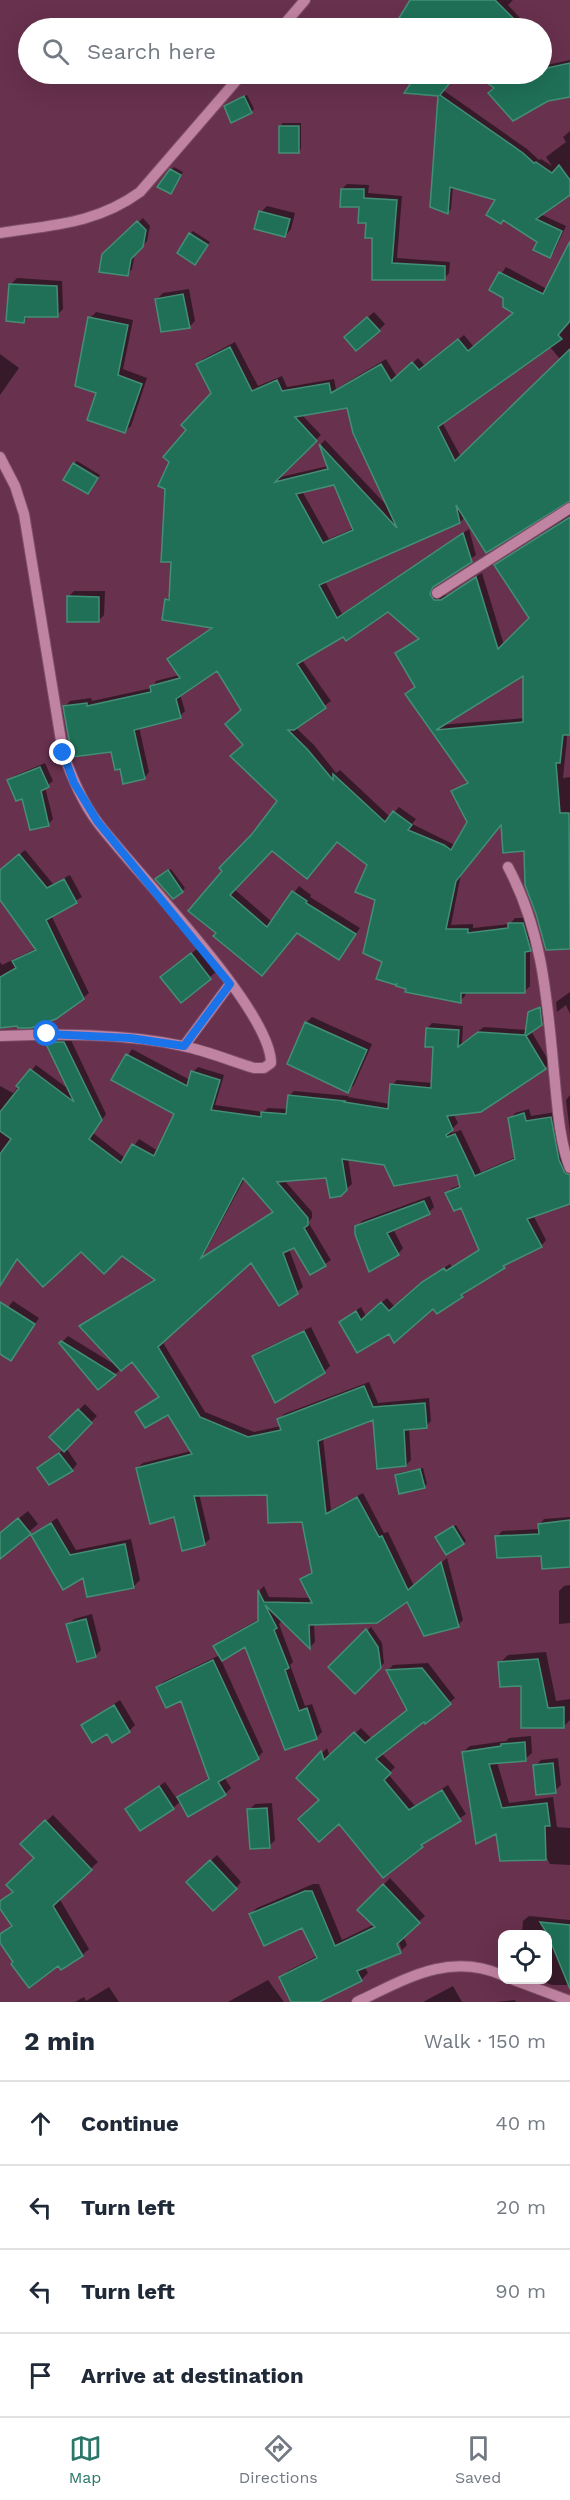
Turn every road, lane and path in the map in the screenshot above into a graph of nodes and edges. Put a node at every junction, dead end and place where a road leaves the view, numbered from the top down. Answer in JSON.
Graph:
{"nodes":[{"id":1,"x":305,"y":0,"type":"edge"},
{"id":2,"x":290,"y":18,"type":"edge"},
{"id":3,"x":233,"y":84,"type":"edge"},
{"id":4,"x":0,"y":233,"type":"edge"},
{"id":5,"x":0,"y":457,"type":"edge"},
{"id":6,"x":570,"y":508,"type":"edge"},
{"id":7,"x":437,"y":593,"type":"dead end"},
{"id":8,"x":508,"y":867,"type":"dead end"},
{"id":9,"x":230,"y":984,"type":"junction"},
{"id":10,"x":0,"y":1036,"type":"edge"},
{"id":11,"x":184,"y":1046,"type":"junction"},
{"id":12,"x":570,"y":1168,"type":"edge"},
{"id":13,"x":498,"y":1973,"type":"edge"},
{"id":14,"x":525,"y":1984,"type":"edge"},
{"id":15,"x":570,"y":2001,"type":"edge"},
{"id":16,"x":357,"y":2002,"type":"edge"}],
"edges":[{"from":1,"to":2,"type":"street"},
{"from":3,"to":4,"type":"street"},
{"from":5,"to":9,"type":"street"},
{"from":6,"to":7,"type":"street"},
{"from":8,"to":12,"type":"street"},
{"from":9,"to":11,"type":"street"},
{"from":9,"to":11,"type":"street"},
{"from":10,"to":11,"type":"street"},
{"from":13,"to":16,"type":"street"},
{"from":14,"to":15,"type":"street"}]}
